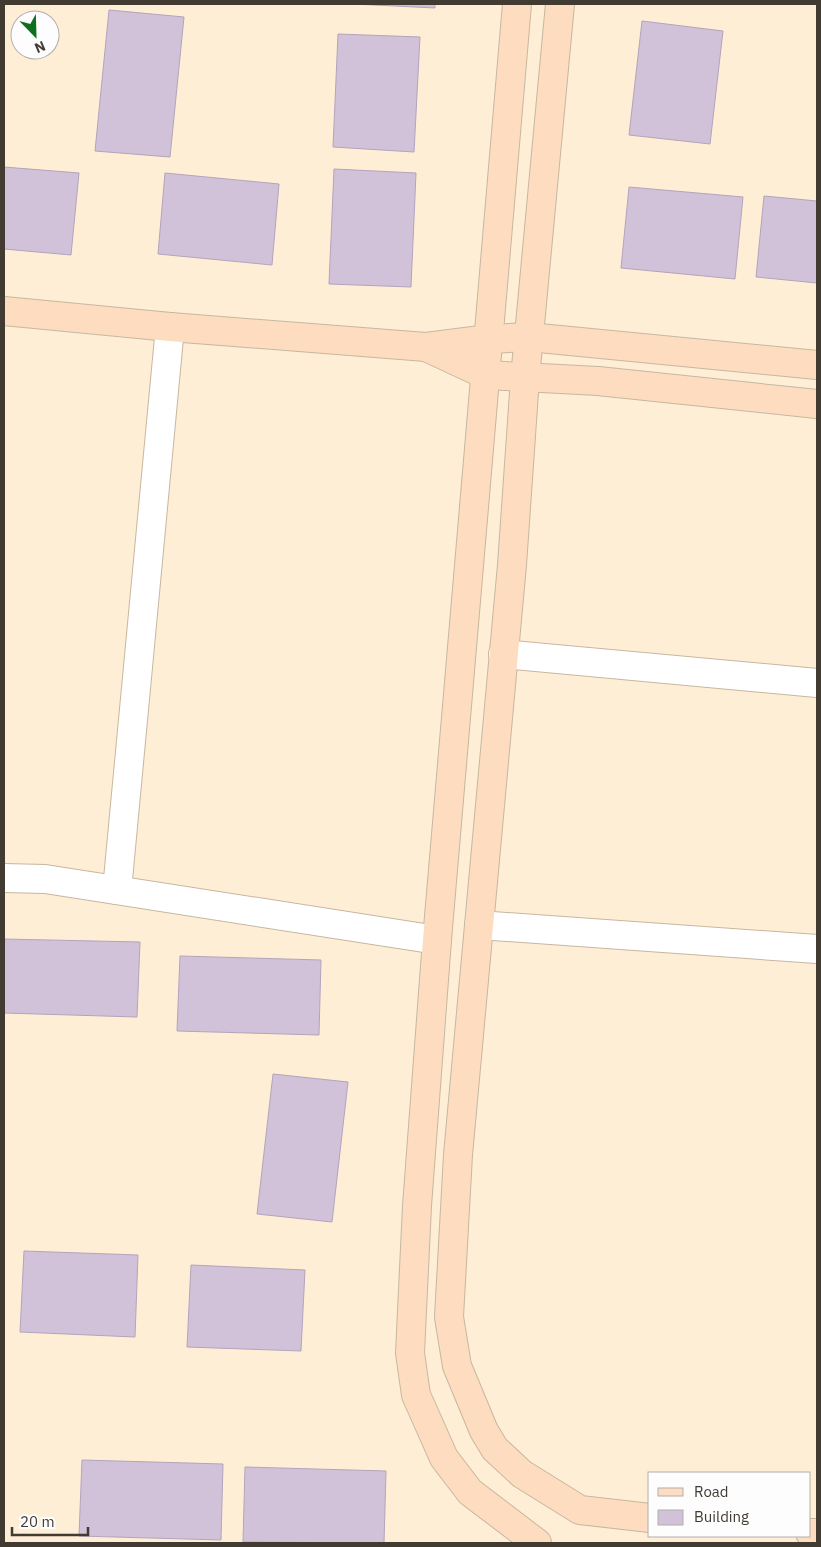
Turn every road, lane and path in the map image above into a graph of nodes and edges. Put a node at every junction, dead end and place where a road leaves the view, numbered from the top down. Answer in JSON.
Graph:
{"nodes":[{"id":1,"x":517,"y":4,"type":"edge"},
{"id":2,"x":560,"y":4,"type":"edge"},
{"id":3,"x":4,"y":311,"type":"edge"},
{"id":4,"x":170,"y":327,"type":"junction"},
{"id":5,"x":529,"y":337,"type":"junction"},
{"id":6,"x":489,"y":339,"type":"junction"},
{"id":7,"x":426,"y":347,"type":"junction"},
{"id":8,"x":817,"y":365,"type":"edge"},
{"id":9,"x":486,"y":375,"type":"junction"},
{"id":10,"x":525,"y":378,"type":"junction"},
{"id":11,"x":817,"y":404,"type":"edge"},
{"id":12,"x":503,"y":654,"type":"junction"},
{"id":13,"x":817,"y":683,"type":"edge"},
{"id":14,"x":4,"y":878,"type":"edge"},
{"id":15,"x":117,"y":890,"type":"junction"},
{"id":16,"x":479,"y":925,"type":"junction"},
{"id":17,"x":438,"y":940,"type":"junction"},
{"id":18,"x":817,"y":949,"type":"edge"},
{"id":19,"x":648,"y":1518,"type":"edge"},
{"id":20,"x":537,"y":1543,"type":"edge"}],
"edges":[{"from":1,"to":6,"type":"main road"},
{"from":2,"to":5,"type":"main road"},
{"from":3,"to":4,"type":"main road"},
{"from":4,"to":7,"type":"main road"},
{"from":4,"to":15,"type":"street"},
{"from":5,"to":6,"type":"main road"},
{"from":5,"to":8,"type":"main road"},
{"from":5,"to":10,"type":"main road"},
{"from":6,"to":7,"type":"main road"},
{"from":6,"to":9,"type":"main road"},
{"from":7,"to":9,"type":"main road"},
{"from":9,"to":10,"type":"main road"},
{"from":9,"to":17,"type":"main road"},
{"from":10,"to":11,"type":"main road"},
{"from":10,"to":12,"type":"main road"},
{"from":12,"to":13,"type":"street"},
{"from":12,"to":16,"type":"main road"},
{"from":14,"to":15,"type":"street"},
{"from":15,"to":17,"type":"street"},
{"from":16,"to":18,"type":"street"},
{"from":16,"to":19,"type":"main road"},
{"from":17,"to":20,"type":"main road"}]}
